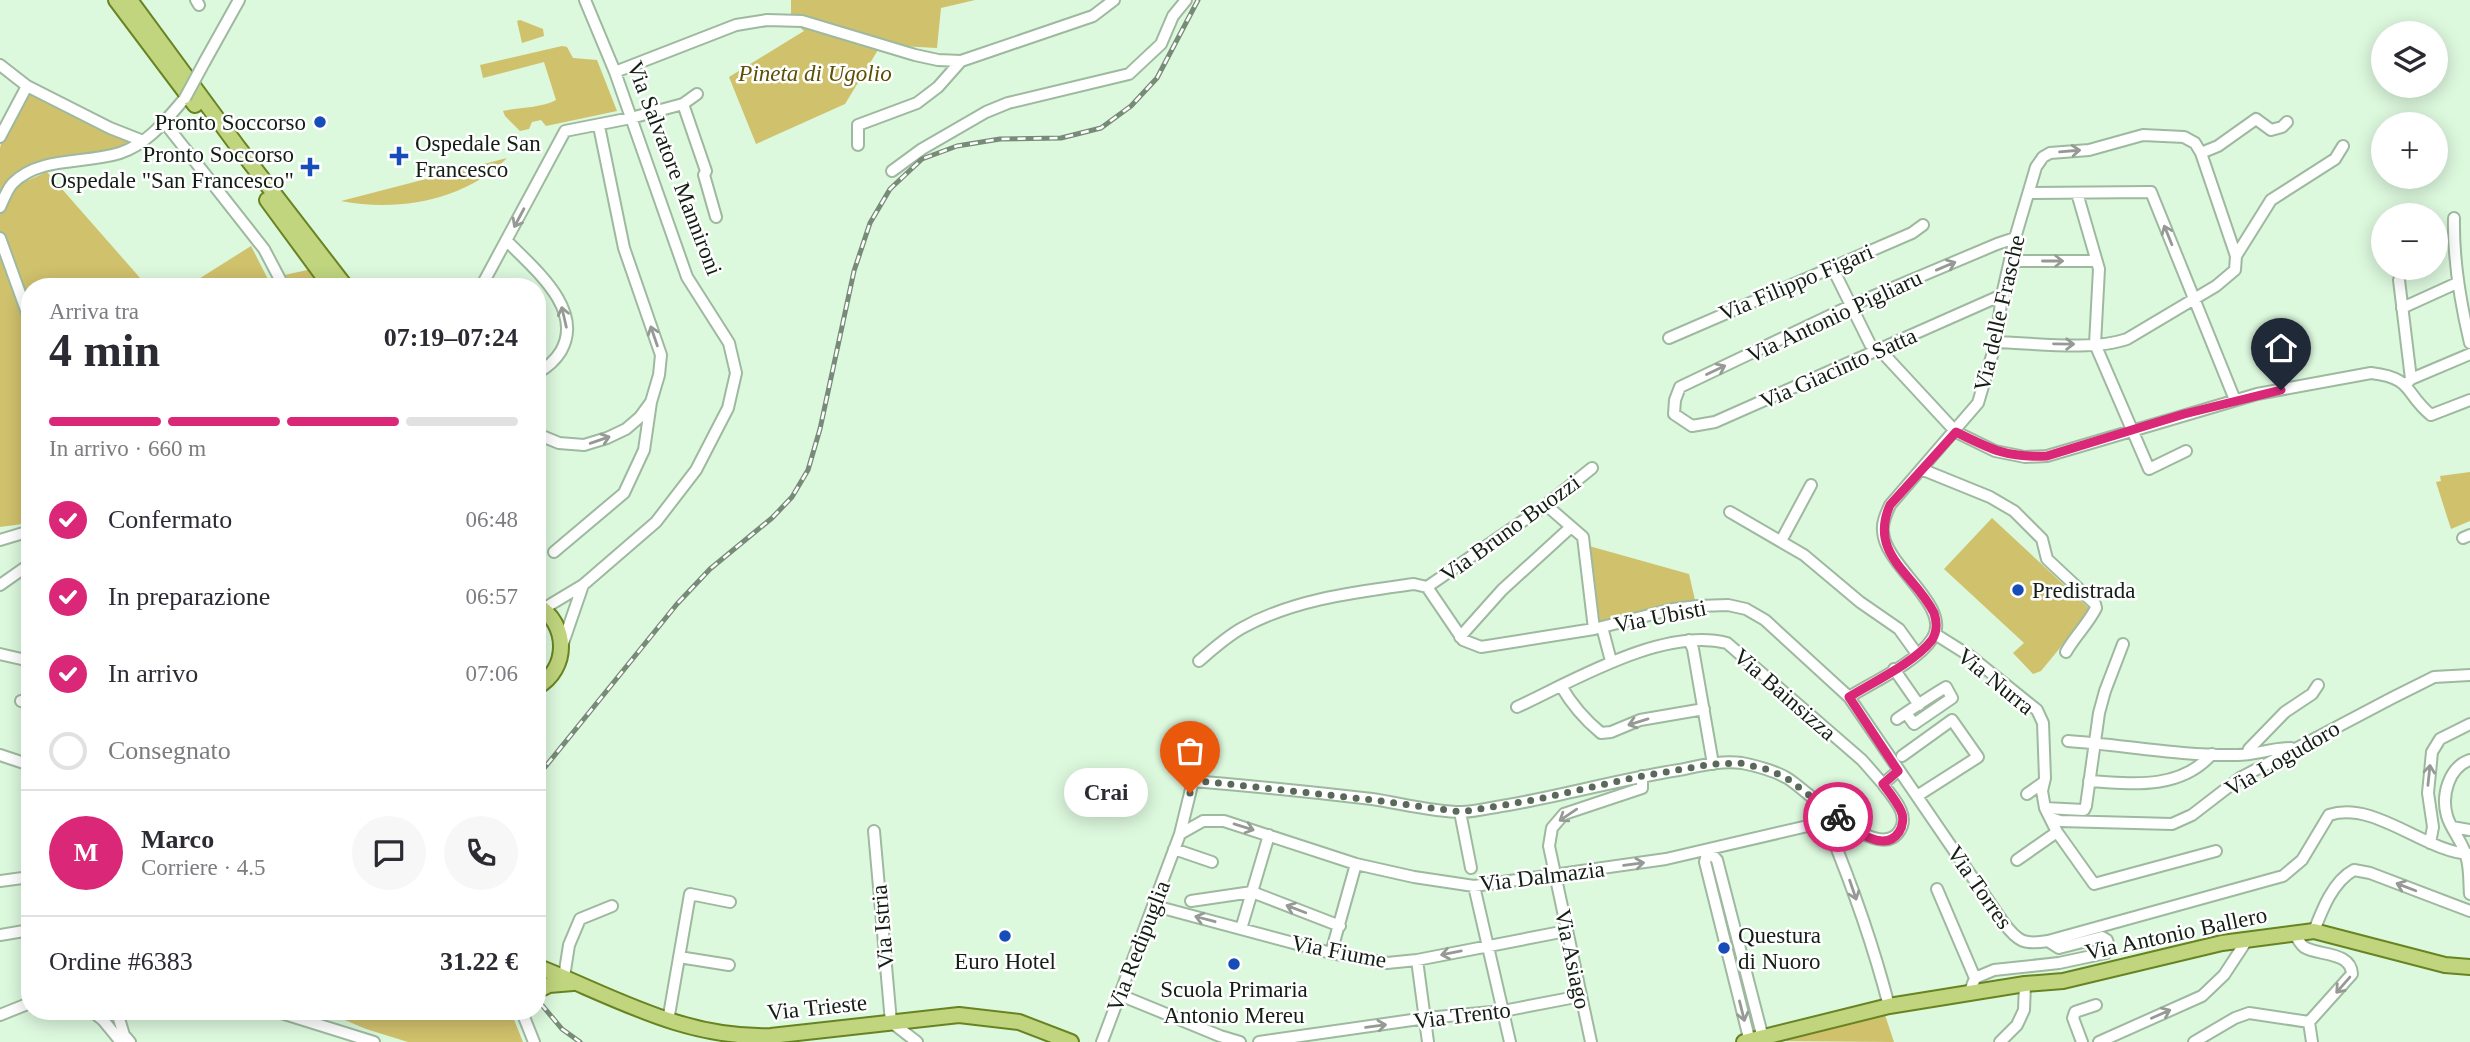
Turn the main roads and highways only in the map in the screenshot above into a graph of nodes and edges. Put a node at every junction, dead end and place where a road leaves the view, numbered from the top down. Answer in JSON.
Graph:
{"nodes":[{"id":1,"x":117,"y":0,"type":"edge"},
{"id":2,"x":130,"y":0,"type":"edge"},
{"id":3,"x":324,"y":278,"type":"edge"},
{"id":4,"x":339,"y":278,"type":"edge"},
{"id":5,"x":546,"y":613,"type":"edge"},
{"id":6,"x":546,"y":680,"type":"edge"},
{"id":7,"x":2470,"y":967,"type":"edge"},
{"id":8,"x":546,"y":970,"type":"edge"},
{"id":9,"x":569,"y":980,"type":"junction"},
{"id":10,"x":546,"y":986,"type":"edge"},
{"id":11,"x":1754,"y":1041,"type":"edge"},
{"id":12,"x":1070,"y":1042,"type":"edge"}],
"edges":[{"from":1,"to":3,"type":"main road"},
{"from":2,"to":4,"type":"main road"},
{"from":5,"to":6,"type":"main road","name":"Via Salvatore Mannironi"},
{"from":7,"to":11,"type":"main road","name":"Via Antonio Ballero"},
{"from":8,"to":9,"type":"main road","name":"Via Trieste"},
{"from":9,"to":10,"type":"main road"},
{"from":9,"to":12,"type":"main road","name":"Via Trieste"}]}
